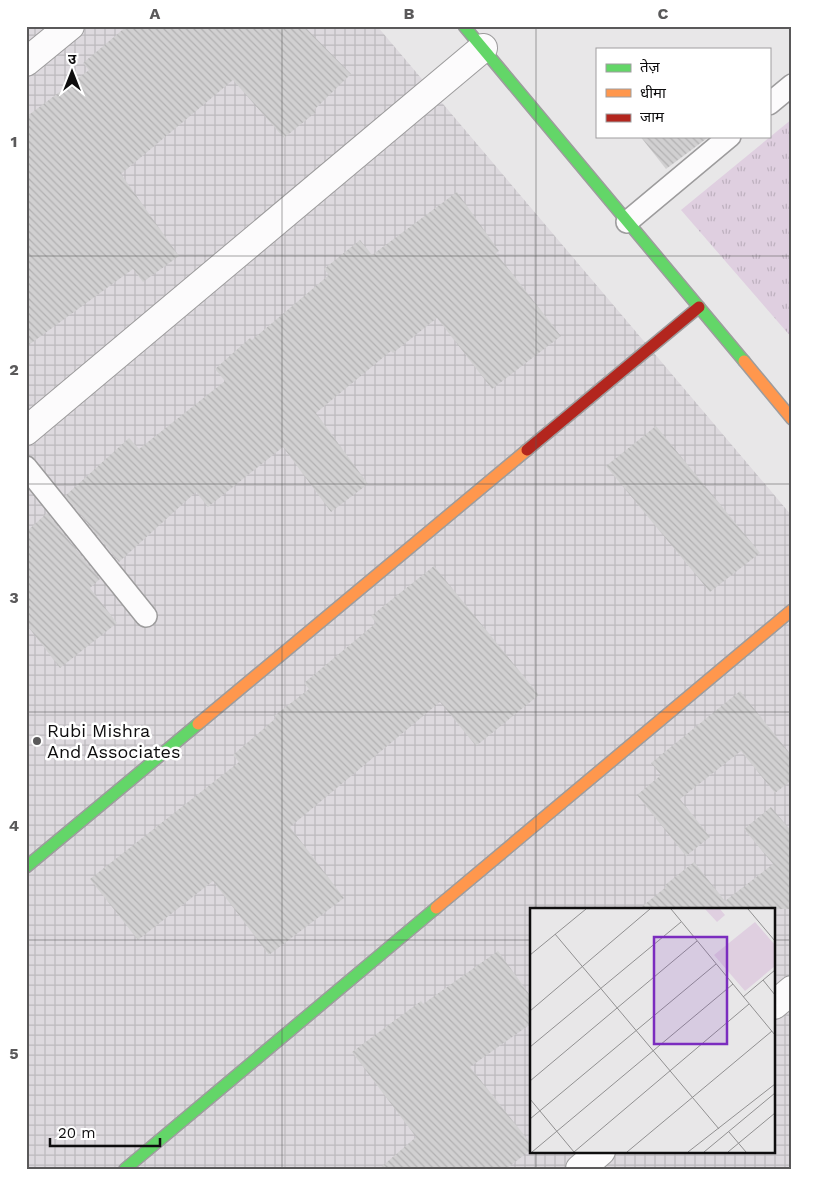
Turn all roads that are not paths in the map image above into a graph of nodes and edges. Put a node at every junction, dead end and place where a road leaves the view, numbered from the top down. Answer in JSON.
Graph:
{"nodes":[{"id":1,"x":70,"y":26,"type":"edge"},
{"id":2,"x":464,"y":26,"type":"edge"},
{"id":3,"x":483,"y":48,"type":"junction"},
{"id":4,"x":26,"y":62,"type":"edge"},
{"id":5,"x":792,"y":85,"type":"edge"},
{"id":6,"x":770,"y":103,"type":"edge"},
{"id":7,"x":728,"y":138,"type":"edge"},
{"id":8,"x":627,"y":222,"type":"junction"},
{"id":9,"x":699,"y":307,"type":"junction"},
{"id":10,"x":792,"y":419,"type":"edge"},
{"id":11,"x":26,"y":431,"type":"edge"},
{"id":12,"x":26,"y":467,"type":"edge"},
{"id":13,"x":792,"y":610,"type":"edge"},
{"id":14,"x":146,"y":616,"type":"dead end"},
{"id":15,"x":26,"y":867,"type":"edge"},
{"id":16,"x":792,"y":990,"type":"edge"},
{"id":17,"x":776,"y":1003,"type":"edge"},
{"id":18,"x":600,"y":1152,"type":"edge"},
{"id":19,"x":126,"y":1169,"type":"edge"},
{"id":20,"x":580,"y":1169,"type":"edge"}],
"edges":[{"from":1,"to":4,"type":"street"},
{"from":2,"to":3,"type":"street"},
{"from":3,"to":8,"type":"street"},
{"from":3,"to":11,"type":"street"},
{"from":5,"to":6,"type":"lane"},
{"from":7,"to":8,"type":"lane"},
{"from":8,"to":9,"type":"street"},
{"from":9,"to":10,"type":"street"},
{"from":9,"to":15,"type":"street"},
{"from":12,"to":14,"type":"lane"},
{"from":13,"to":19,"type":"street"},
{"from":16,"to":17,"type":"street"},
{"from":18,"to":20,"type":"street"}]}
